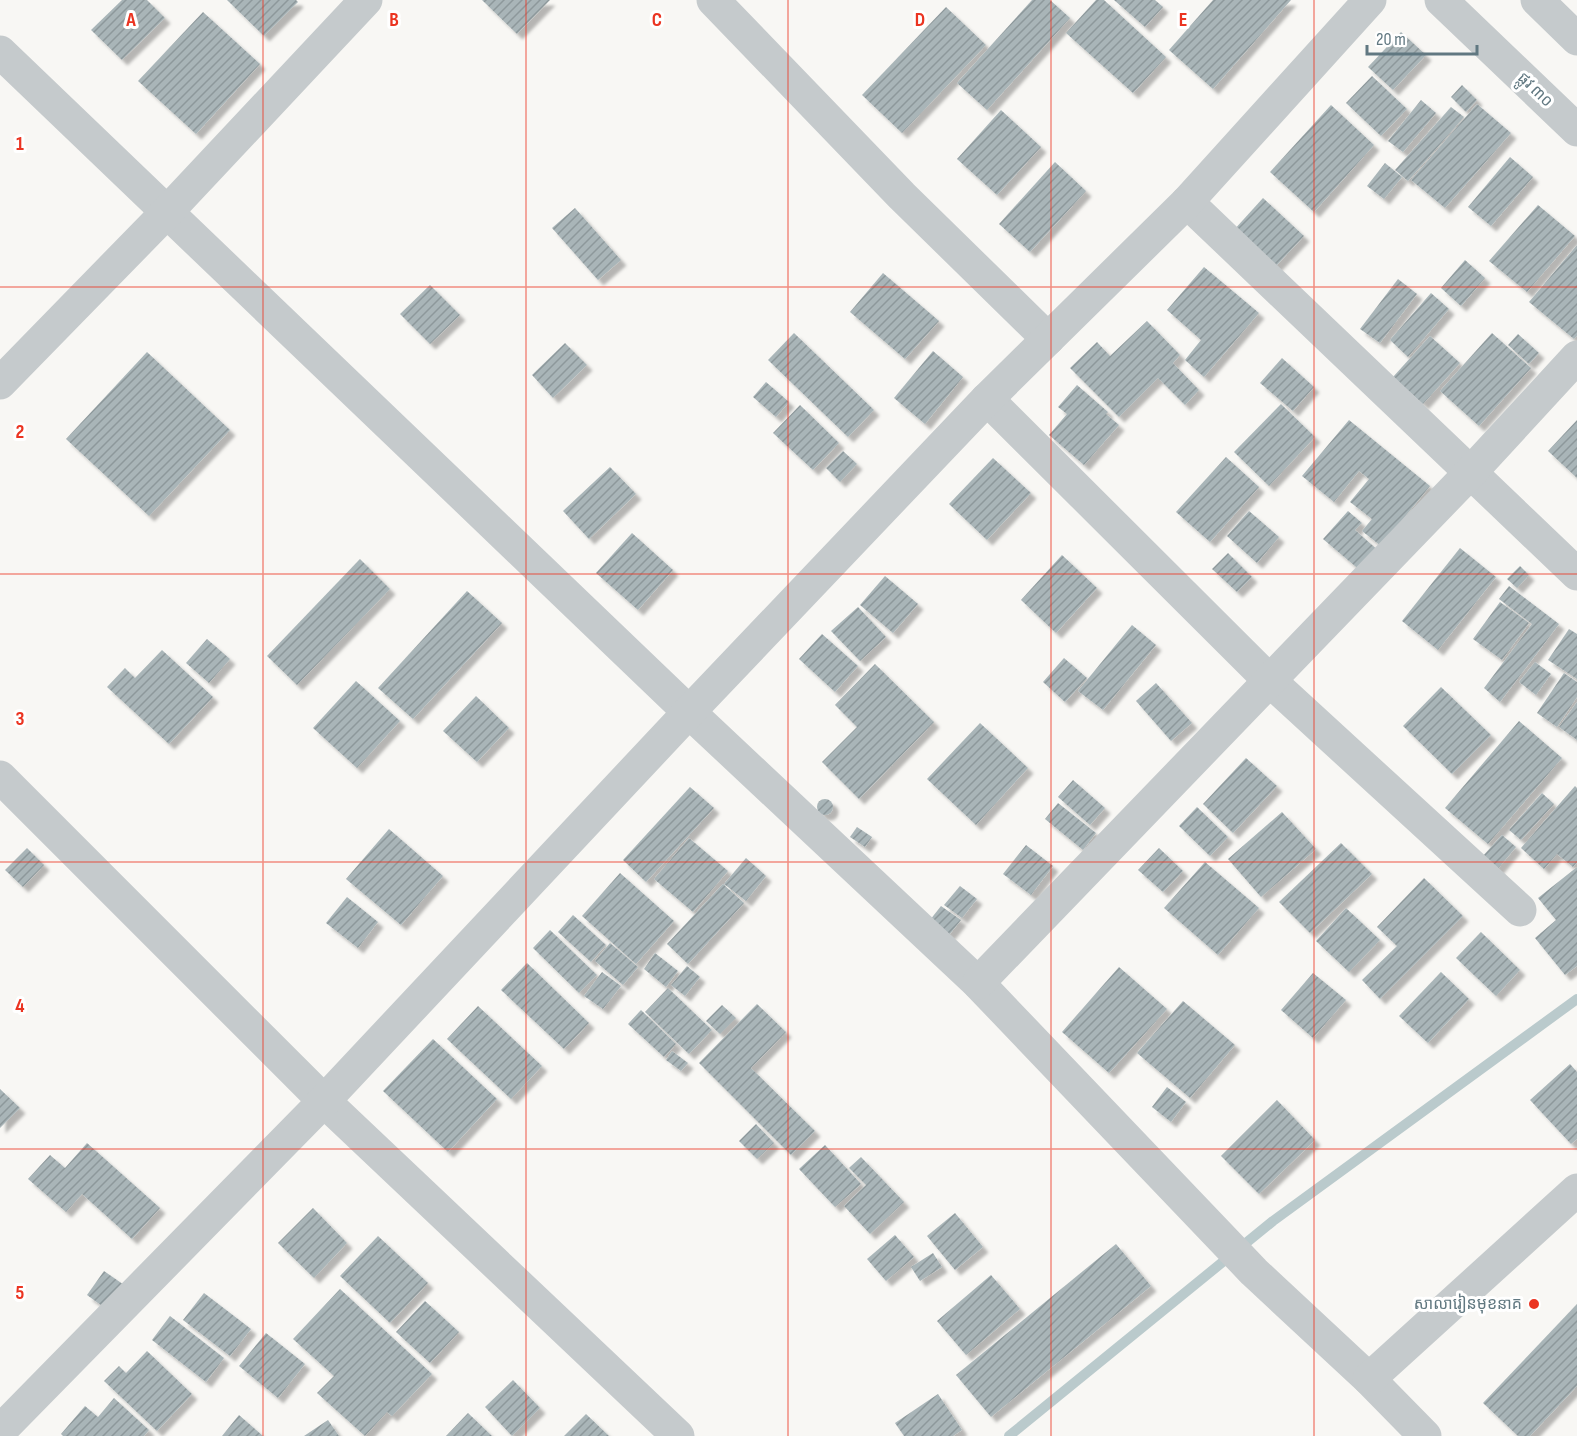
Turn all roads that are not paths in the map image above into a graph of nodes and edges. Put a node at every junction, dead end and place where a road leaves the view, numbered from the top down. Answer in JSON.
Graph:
{"nodes":[{"id":1,"x":366,"y":0,"type":"edge"},
{"id":2,"x":713,"y":0,"type":"edge"},
{"id":3,"x":1370,"y":0,"type":"edge"},
{"id":4,"x":1441,"y":0,"type":"edge"},
{"id":5,"x":1537,"y":0,"type":"edge"},
{"id":6,"x":1577,"y":39,"type":"edge"},
{"id":7,"x":0,"y":52,"type":"edge"},
{"id":8,"x":1577,"y":130,"type":"edge"},
{"id":9,"x":1187,"y":202,"type":"junction"},
{"id":10,"x":167,"y":212,"type":"junction"},
{"id":11,"x":1048,"y":339,"type":"junction"},
{"id":12,"x":1577,"y":357,"type":"edge"},
{"id":13,"x":0,"y":383,"type":"edge"},
{"id":14,"x":987,"y":399,"type":"junction"},
{"id":15,"x":1471,"y":472,"type":"junction"},
{"id":16,"x":1577,"y":574,"type":"edge"},
{"id":17,"x":1269,"y":680,"type":"junction"},
{"id":18,"x":689,"y":712,"type":"junction"},
{"id":19,"x":0,"y":777,"type":"edge"},
{"id":20,"x":1520,"y":910,"type":"dead end"},
{"id":21,"x":978,"y":983,"type":"junction"},
{"id":22,"x":324,"y":1101,"type":"junction"},
{"id":23,"x":1577,"y":1190,"type":"edge"},
{"id":24,"x":1369,"y":1379,"type":"junction"},
{"id":25,"x":0,"y":1431,"type":"edge"},
{"id":26,"x":678,"y":1436,"type":"edge"},
{"id":27,"x":1425,"y":1436,"type":"edge"}],
"edges":[{"from":1,"to":10,"type":"street"},
{"from":2,"to":11,"type":"street"},
{"from":3,"to":9,"type":"street"},
{"from":4,"to":8,"type":"street","name":"ផ្លូវ ៣០"},
{"from":5,"to":6,"type":"street"},
{"from":7,"to":10,"type":"street"},
{"from":9,"to":11,"type":"street"},
{"from":9,"to":15,"type":"street"},
{"from":10,"to":13,"type":"street"},
{"from":10,"to":18,"type":"street"},
{"from":11,"to":14,"type":"street"},
{"from":12,"to":15,"type":"street"},
{"from":14,"to":17,"type":"street"},
{"from":14,"to":18,"type":"street"},
{"from":15,"to":16,"type":"street"},
{"from":15,"to":17,"type":"street"},
{"from":17,"to":20,"type":"street"},
{"from":17,"to":21,"type":"street"},
{"from":18,"to":21,"type":"street"},
{"from":18,"to":22,"type":"street"},
{"from":19,"to":22,"type":"street"},
{"from":21,"to":24,"type":"street"},
{"from":22,"to":25,"type":"street"},
{"from":22,"to":26,"type":"street"},
{"from":23,"to":24,"type":"street"},
{"from":24,"to":27,"type":"street"}]}
